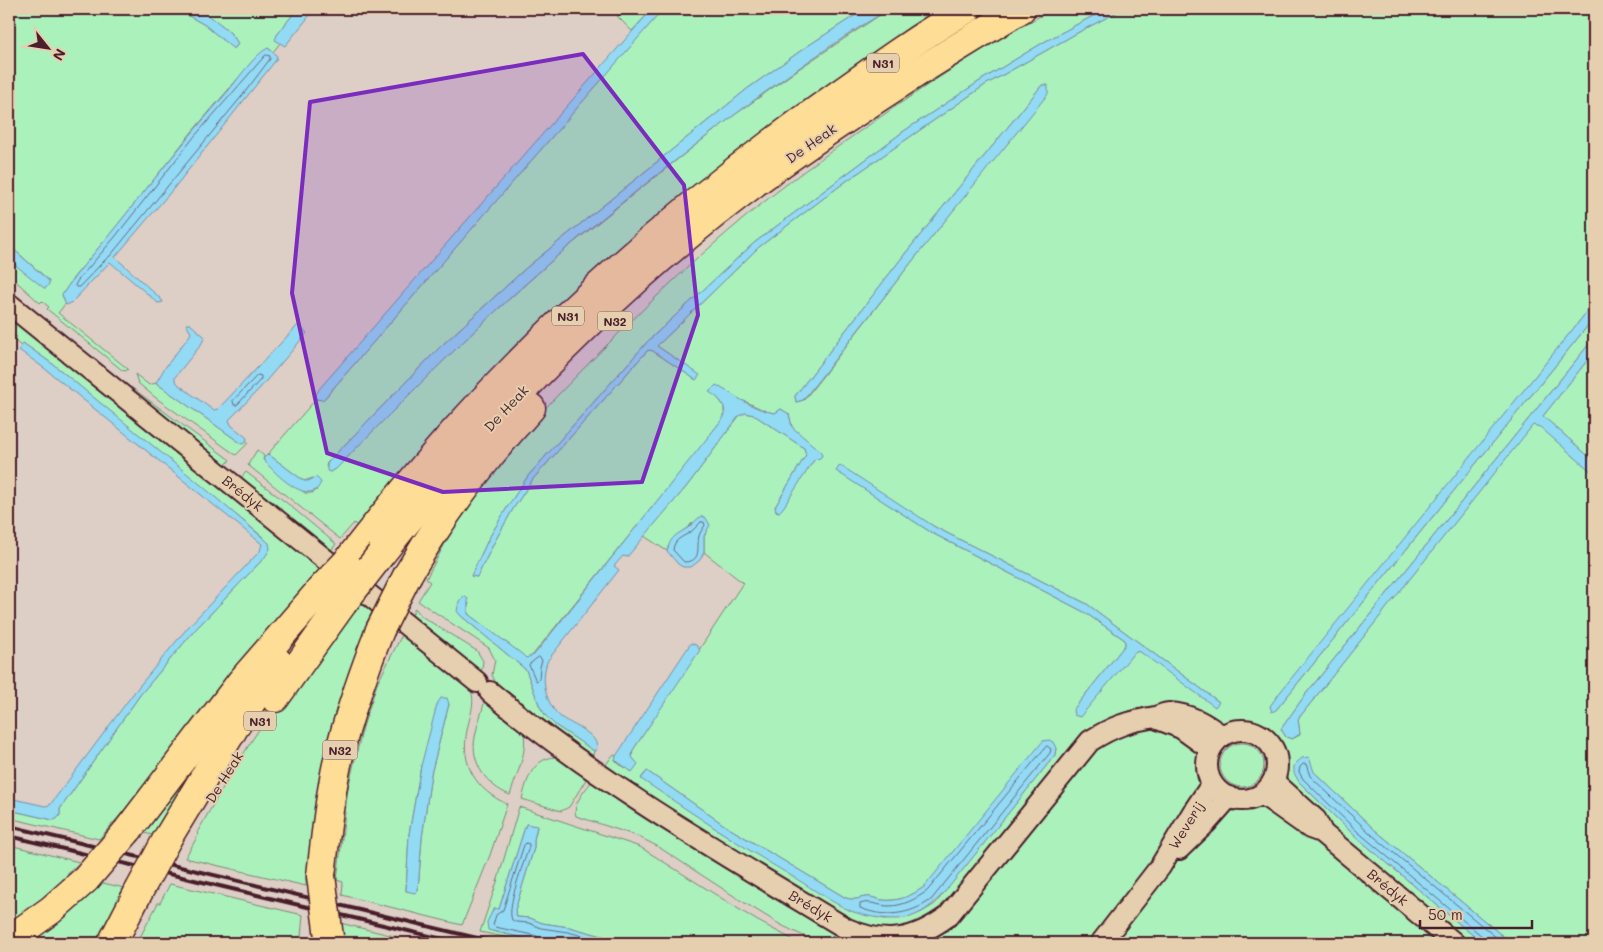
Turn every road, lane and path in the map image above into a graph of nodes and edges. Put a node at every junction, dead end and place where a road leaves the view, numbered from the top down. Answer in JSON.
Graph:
{"nodes":[{"id":1,"x":967,"y":9,"type":"edge"},
{"id":2,"x":1021,"y":9,"type":"edge"},
{"id":3,"x":766,"y":174,"type":"junction"},
{"id":4,"x":9,"y":304,"type":"edge"},
{"id":5,"x":372,"y":547,"type":"junction"},
{"id":6,"x":331,"y":594,"type":"junction"},
{"id":7,"x":1216,"y":743,"type":"junction"},
{"id":8,"x":1212,"y":784,"type":"junction"},
{"id":9,"x":1268,"y":787,"type":"junction"},
{"id":10,"x":1228,"y":798,"type":"junction"},
{"id":11,"x":1160,"y":867,"type":"junction"},
{"id":12,"x":147,"y":893,"type":"junction"},
{"id":13,"x":18,"y":933,"type":"edge"},
{"id":14,"x":322,"y":939,"type":"edge"},
{"id":15,"x":112,"y":943,"type":"edge"},
{"id":16,"x":132,"y":943,"type":"edge"},
{"id":17,"x":1101,"y":943,"type":"edge"},
{"id":18,"x":1454,"y":943,"type":"edge"}],
"edges":[{"from":1,"to":5,"type":"highway","name":"De Heak","number":"N31"},
{"from":2,"to":3,"type":"highway","name":"De Heak","number":"N31"},
{"from":3,"to":5,"type":"highway","name":"De Heak","number":"N31"},
{"from":3,"to":14,"type":"highway","number":"N32","bridge":true},
{"from":4,"to":7,"type":"street","name":"Brédyk"},
{"from":5,"to":6,"type":"highway","name":"De Heak","number":"N31","bridge":true},
{"from":5,"to":6,"type":"highway","name":"De Heak","number":"N31","bridge":true},
{"from":6,"to":12,"type":"highway","name":"De Heak","number":"N31","bridge":true},
{"from":6,"to":13,"type":"highway","number":"N31","bridge":true},
{"from":7,"to":8,"type":"street"},
{"from":7,"to":9,"type":"street"},
{"from":8,"to":10,"type":"street"},
{"from":8,"to":11,"type":"street","name":"Weverij"},
{"from":9,"to":10,"type":"street"},
{"from":9,"to":18,"type":"street","name":"Brédyk"},
{"from":10,"to":11,"type":"street","name":"Weverij"},
{"from":11,"to":17,"type":"street","name":"Weverij"},
{"from":12,"to":15,"type":"highway","name":"De Heak","number":"N31"},
{"from":12,"to":16,"type":"highway","name":"De Heak","number":"N31"}]}
